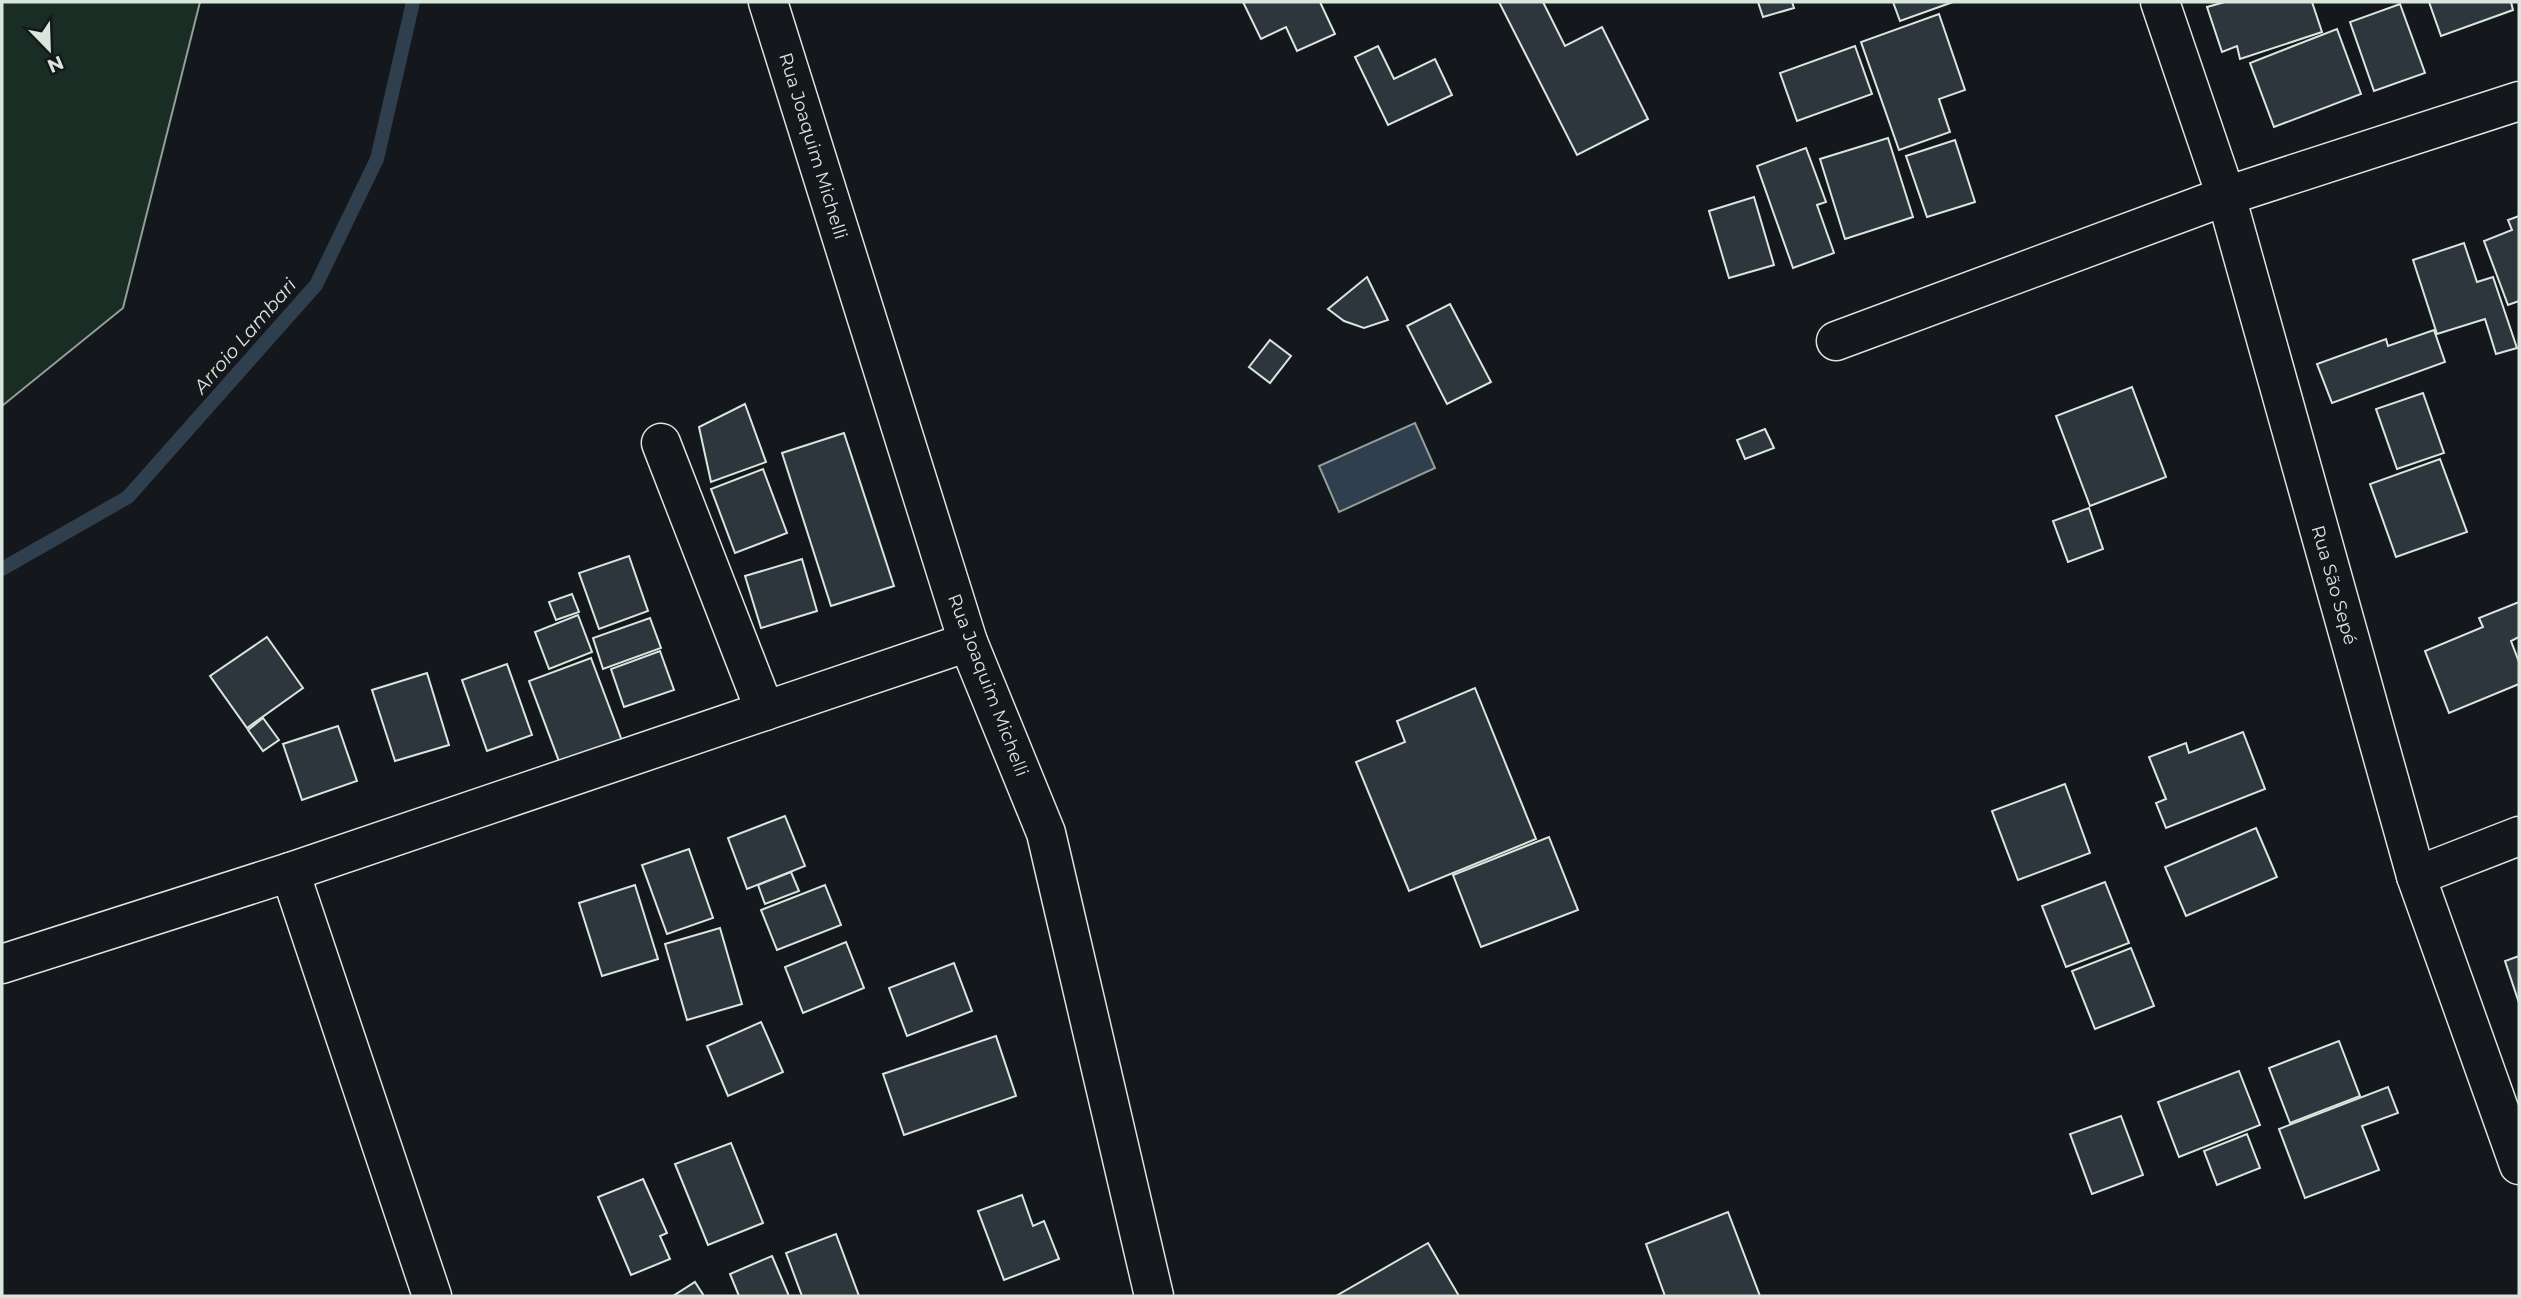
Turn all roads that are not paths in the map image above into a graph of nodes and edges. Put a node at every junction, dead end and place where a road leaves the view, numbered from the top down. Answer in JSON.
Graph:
{"nodes":[{"id":1,"x":768,"y":2,"type":"edge"},
{"id":2,"x":2161,"y":2,"type":"edge"},
{"id":3,"x":2519,"y":101,"type":"edge"},
{"id":4,"x":2226,"y":197,"type":"junction"},
{"id":5,"x":1836,"y":341,"type":"dead end"},
{"id":6,"x":661,"y":443,"type":"dead end"},
{"id":7,"x":968,"y":642,"type":"junction"},
{"id":8,"x":765,"y":711,"type":"junction"},
{"id":9,"x":2519,"y":836,"type":"edge"},
{"id":10,"x":290,"y":872,"type":"junction"},
{"id":11,"x":2416,"y":876,"type":"junction"},
{"id":12,"x":2,"y":964,"type":"edge"},
{"id":13,"x":2519,"y":1165,"type":"edge"},
{"id":14,"x":432,"y":1296,"type":"edge"},
{"id":15,"x":1154,"y":1296,"type":"edge"}],
"edges":[{"from":1,"to":7,"type":"street","name":"Rua Joaquim Michelli"},
{"from":2,"to":4,"type":"street","name":"Rua São Sepé"},
{"from":3,"to":4,"type":"street"},
{"from":4,"to":5,"type":"street"},
{"from":4,"to":11,"type":"street","name":"Rua São Sepé"},
{"from":6,"to":8,"type":"street"},
{"from":7,"to":8,"type":"street"},
{"from":7,"to":15,"type":"street","name":"Rua Joaquim Michelli"},
{"from":8,"to":10,"type":"street"},
{"from":9,"to":11,"type":"street"},
{"from":10,"to":12,"type":"street"},
{"from":10,"to":14,"type":"street"},
{"from":11,"to":13,"type":"street","name":"Rua São Sepé"}]}
